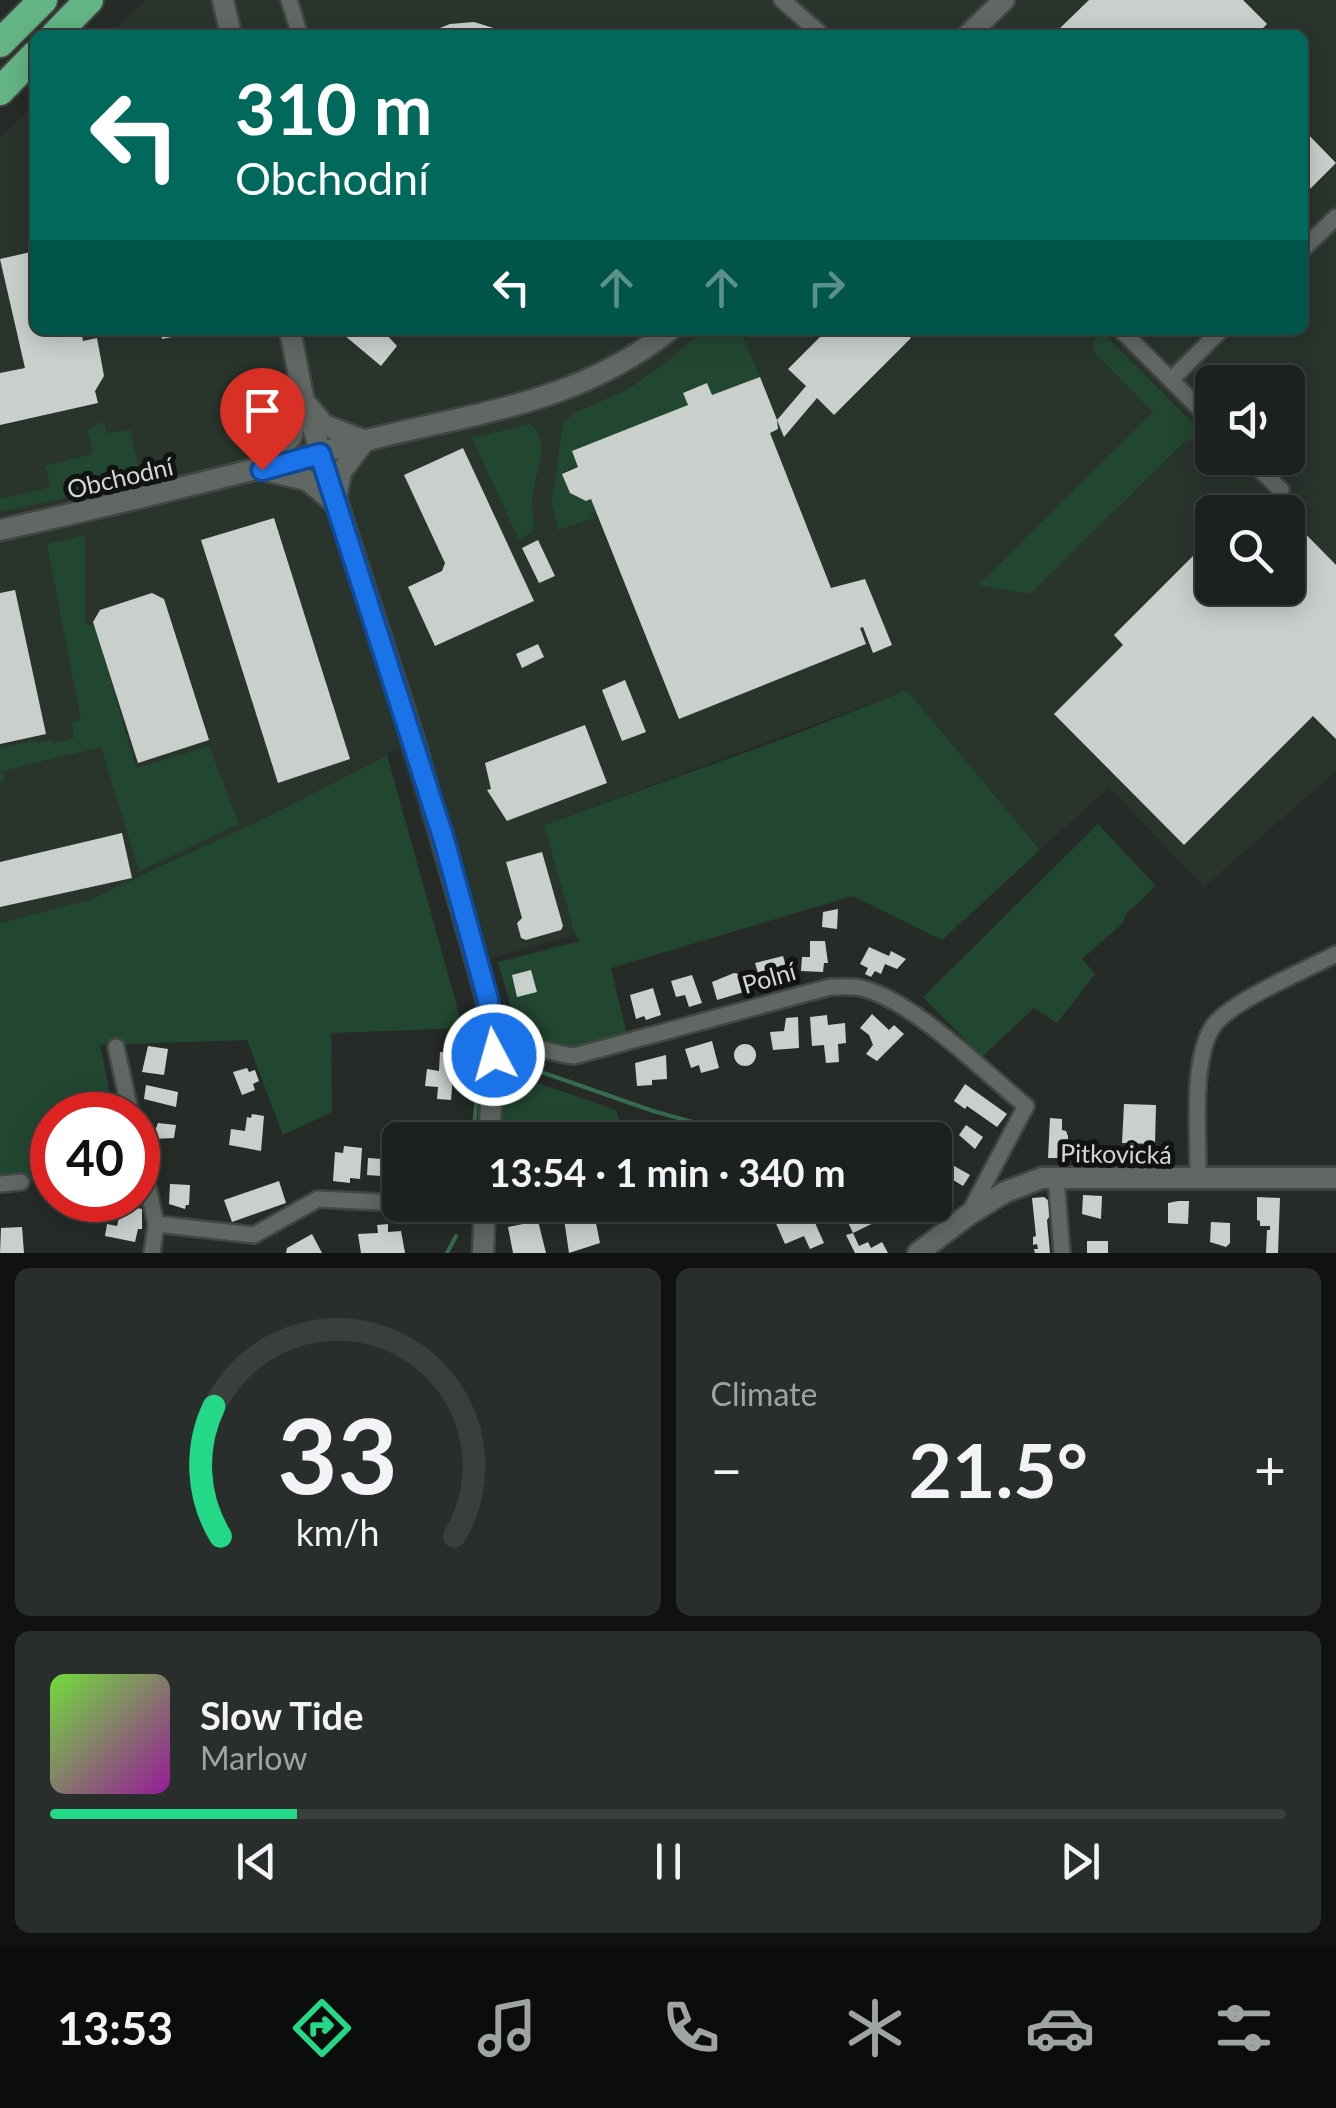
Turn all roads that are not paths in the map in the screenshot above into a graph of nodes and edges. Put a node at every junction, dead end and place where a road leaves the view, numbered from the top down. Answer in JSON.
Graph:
{"nodes":[{"id":1,"x":43,"y":0,"type":"edge"},
{"id":2,"x":223,"y":0,"type":"edge"},
{"id":3,"x":289,"y":0,"type":"edge"},
{"id":4,"x":782,"y":0,"type":"edge"},
{"id":5,"x":1004,"y":0,"type":"edge"},
{"id":6,"x":88,"y":1,"type":"edge"},
{"id":7,"x":60,"y":30,"type":"edge"},
{"id":8,"x":230,"y":30,"type":"edge"},
{"id":9,"x":298,"y":30,"type":"edge"},
{"id":10,"x":816,"y":30,"type":"edge"},
{"id":11,"x":973,"y":30,"type":"edge"},
{"id":12,"x":0,"y":43,"type":"edge"},
{"id":13,"x":30,"y":60,"type":"edge"},
{"id":14,"x":0,"y":91,"type":"edge"},
{"id":15,"x":1336,"y":217,"type":"edge"},
{"id":16,"x":1308,"y":244,"type":"edge"},
{"id":17,"x":291,"y":335,"type":"edge"},
{"id":18,"x":662,"y":335,"type":"edge"},
{"id":19,"x":1126,"y":335,"type":"edge"},
{"id":20,"x":1217,"y":335,"type":"edge"},
{"id":21,"x":1171,"y":380,"type":"junction"},
{"id":22,"x":302,"y":397,"type":"junction"},
{"id":23,"x":1195,"y":405,"type":"edge"},
{"id":24,"x":366,"y":441,"type":"junction"},
{"id":25,"x":320,"y":454,"type":"junction"},
{"id":26,"x":262,"y":470,"type":"junction"},
{"id":27,"x":1266,"y":475,"type":"edge"},
{"id":28,"x":1281,"y":490,"type":"dead end"},
{"id":29,"x":336,"y":505,"type":"junction"},
{"id":30,"x":0,"y":530,"type":"edge"},
{"id":31,"x":1336,"y":954,"type":"edge"},
{"id":32,"x":493,"y":1040,"type":"junction"},
{"id":33,"x":116,"y":1047,"type":"dead end"},
{"id":34,"x":126,"y":1092,"type":"edge"},
{"id":35,"x":490,"y":1122,"type":"edge"},
{"id":36,"x":1056,"y":1177,"type":"junction"},
{"id":37,"x":1336,"y":1178,"type":"edge"},
{"id":38,"x":1198,"y":1180,"type":"junction"},
{"id":39,"x":21,"y":1182,"type":"dead end"},
{"id":40,"x":0,"y":1184,"type":"edge"},
{"id":41,"x":382,"y":1202,"type":"edge"},
{"id":42,"x":968,"y":1215,"type":"junction"},
{"id":43,"x":484,"y":1222,"type":"edge"},
{"id":44,"x":156,"y":1224,"type":"joint"},
{"id":45,"x":152,"y":1253,"type":"edge"},
{"id":46,"x":483,"y":1253,"type":"edge"},
{"id":47,"x":918,"y":1253,"type":"edge"},
{"id":48,"x":1062,"y":1253,"type":"edge"}],
"edges":[{"from":1,"to":12,"type":"highway"},
{"from":2,"to":8,"type":"street"},
{"from":3,"to":9,"type":"street"},
{"from":4,"to":10,"type":"street"},
{"from":5,"to":11,"type":"street"},
{"from":6,"to":7,"type":"highway"},
{"from":13,"to":14,"type":"highway"},
{"from":15,"to":16,"type":"street"},
{"from":17,"to":22,"type":"street"},
{"from":18,"to":24,"type":"street","name":"Obchodní"},
{"from":19,"to":21,"type":"street"},
{"from":20,"to":21,"type":"street"},
{"from":21,"to":23,"type":"street"},
{"from":22,"to":24,"type":"street"},
{"from":22,"to":25,"type":"street"},
{"from":22,"to":26,"type":"street"},
{"from":24,"to":25,"type":"street","name":"Obchodní"},
{"from":24,"to":29,"type":"street"},
{"from":25,"to":26,"type":"street","name":"Obchodní"},
{"from":25,"to":29,"type":"street"},
{"from":26,"to":29,"type":"street"},
{"from":26,"to":30,"type":"street","name":"Obchodní"},
{"from":27,"to":28,"type":"street"},
{"from":29,"to":32,"type":"street"},
{"from":31,"to":38,"type":"street"},
{"from":32,"to":35,"type":"street"},
{"from":32,"to":42,"type":"street","name":"Polní"},
{"from":33,"to":34,"type":"street"},
{"from":36,"to":38,"type":"street","name":"Pitkovická"},
{"from":36,"to":42,"type":"street","name":"Pitkovická"},
{"from":36,"to":48,"type":"street"},
{"from":37,"to":38,"type":"street","name":"Pitkovická"},
{"from":39,"to":40,"type":"street"},
{"from":41,"to":44,"type":"street"},
{"from":42,"to":47,"type":"street","name":"Pitkovická"},
{"from":43,"to":46,"type":"street"},
{"from":44,"to":45,"type":"street"}]}
